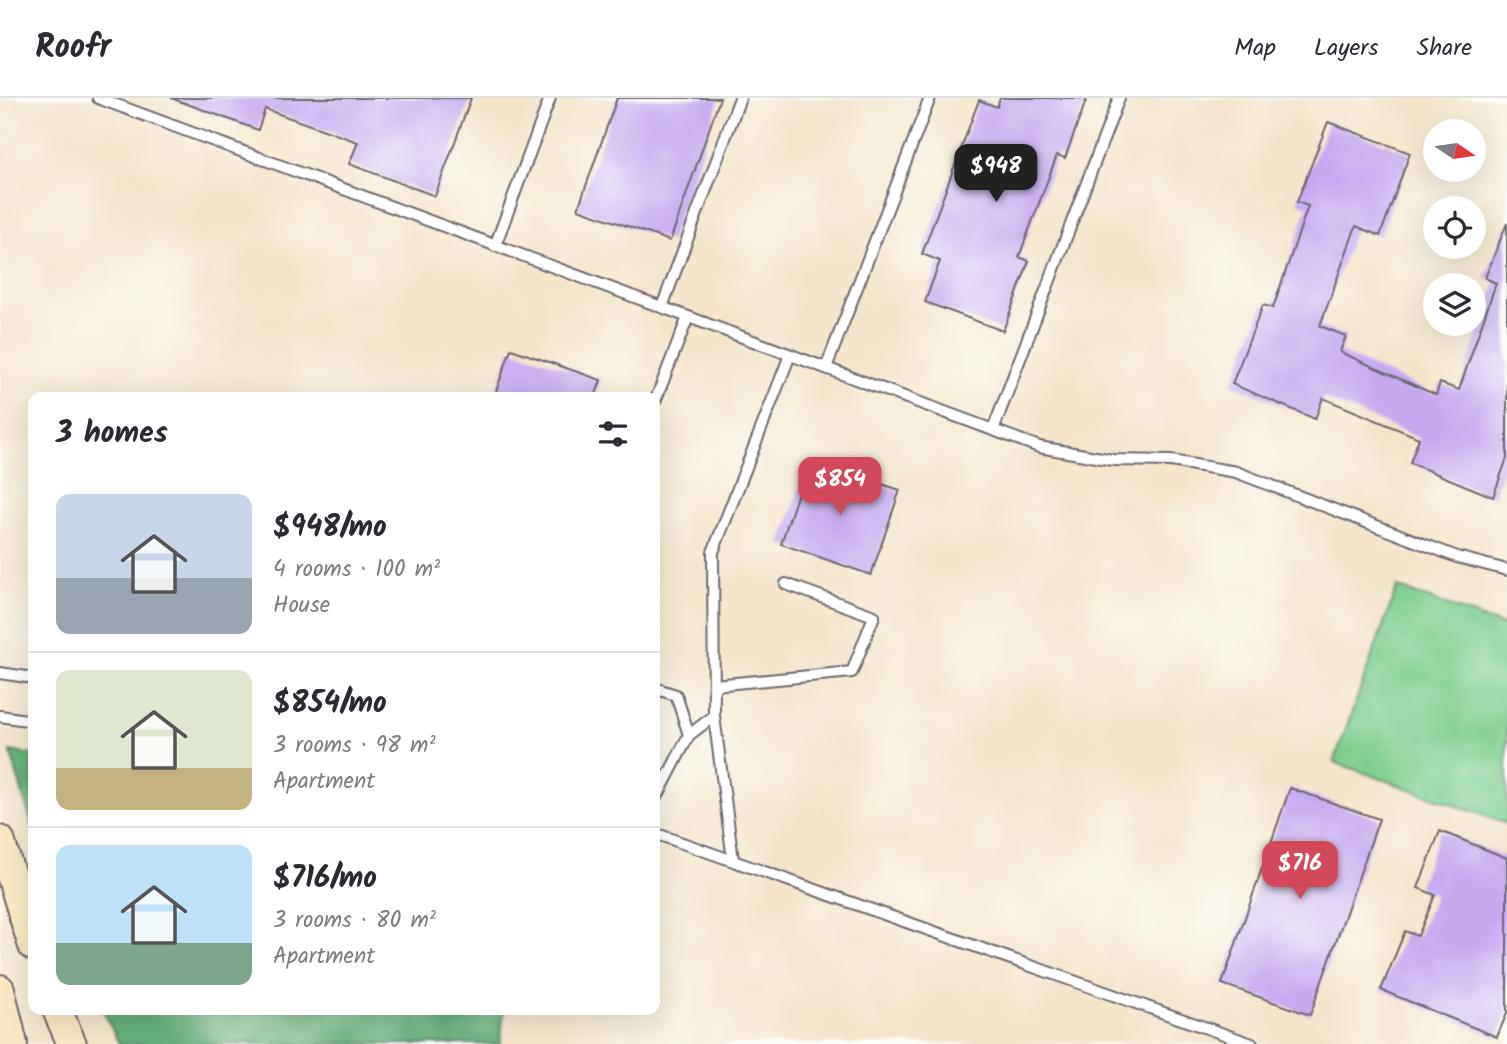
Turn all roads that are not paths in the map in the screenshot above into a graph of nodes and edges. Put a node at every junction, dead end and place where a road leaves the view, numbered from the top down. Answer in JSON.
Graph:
{"nodes":[{"id":1,"x":98,"y":98,"type":"edge"},
{"id":2,"x":551,"y":98,"type":"edge"},
{"id":3,"x":740,"y":98,"type":"edge"},
{"id":4,"x":930,"y":98,"type":"edge"},
{"id":5,"x":1119,"y":98,"type":"edge"},
{"id":6,"x":495,"y":246,"type":"junction"},
{"id":7,"x":662,"y":307,"type":"junction"},
{"id":8,"x":688,"y":317,"type":"junction"},
{"id":9,"x":790,"y":355,"type":"junction"},
{"id":10,"x":826,"y":368,"type":"junction"},
{"id":11,"x":659,"y":392,"type":"edge"},
{"id":12,"x":992,"y":430,"type":"junction"},
{"id":13,"x":1507,"y":569,"type":"edge"},
{"id":14,"x":786,"y":584,"type":"dead end"},
{"id":15,"x":0,"y":673,"type":"edge"},
{"id":16,"x":28,"y":677,"type":"edge"},
{"id":17,"x":714,"y":685,"type":"junction"},
{"id":18,"x":660,"y":690,"type":"edge"},
{"id":19,"x":0,"y":716,"type":"edge"},
{"id":20,"x":715,"y":716,"type":"junction"},
{"id":21,"x":28,"y":720,"type":"edge"},
{"id":22,"x":689,"y":735,"type":"junction"},
{"id":23,"x":660,"y":791,"type":"edge"},
{"id":24,"x":660,"y":834,"type":"edge"},
{"id":25,"x":0,"y":840,"type":"edge"},
{"id":26,"x":733,"y":860,"type":"junction"},
{"id":27,"x":28,"y":930,"type":"edge"},
{"id":28,"x":0,"y":989,"type":"edge"},
{"id":29,"x":59,"y":1015,"type":"edge"},
{"id":30,"x":13,"y":1044,"type":"edge"},
{"id":31,"x":72,"y":1044,"type":"edge"},
{"id":32,"x":1252,"y":1044,"type":"edge"}],
"edges":[{"from":1,"to":6,"type":"lane"},
{"from":2,"to":6,"type":"lane"},
{"from":3,"to":7,"type":"lane"},
{"from":4,"to":10,"type":"lane"},
{"from":5,"to":12,"type":"lane"},
{"from":6,"to":7,"type":"lane"},
{"from":7,"to":8,"type":"lane"},
{"from":8,"to":9,"type":"lane"},
{"from":8,"to":11,"type":"lane"},
{"from":9,"to":10,"type":"lane"},
{"from":9,"to":17,"type":"lane"},
{"from":10,"to":12,"type":"lane"},
{"from":12,"to":13,"type":"lane"},
{"from":14,"to":17,"type":"lane"},
{"from":15,"to":16,"type":"lane"},
{"from":17,"to":20,"type":"lane"},
{"from":18,"to":22,"type":"lane"},
{"from":19,"to":21,"type":"lane"},
{"from":20,"to":22,"type":"lane"},
{"from":20,"to":26,"type":"lane"},
{"from":22,"to":23,"type":"lane"},
{"from":24,"to":26,"type":"lane"},
{"from":25,"to":27,"type":"main road"},
{"from":26,"to":32,"type":"lane"},
{"from":28,"to":30,"type":"main road"},
{"from":29,"to":31,"type":"main road"}]}
